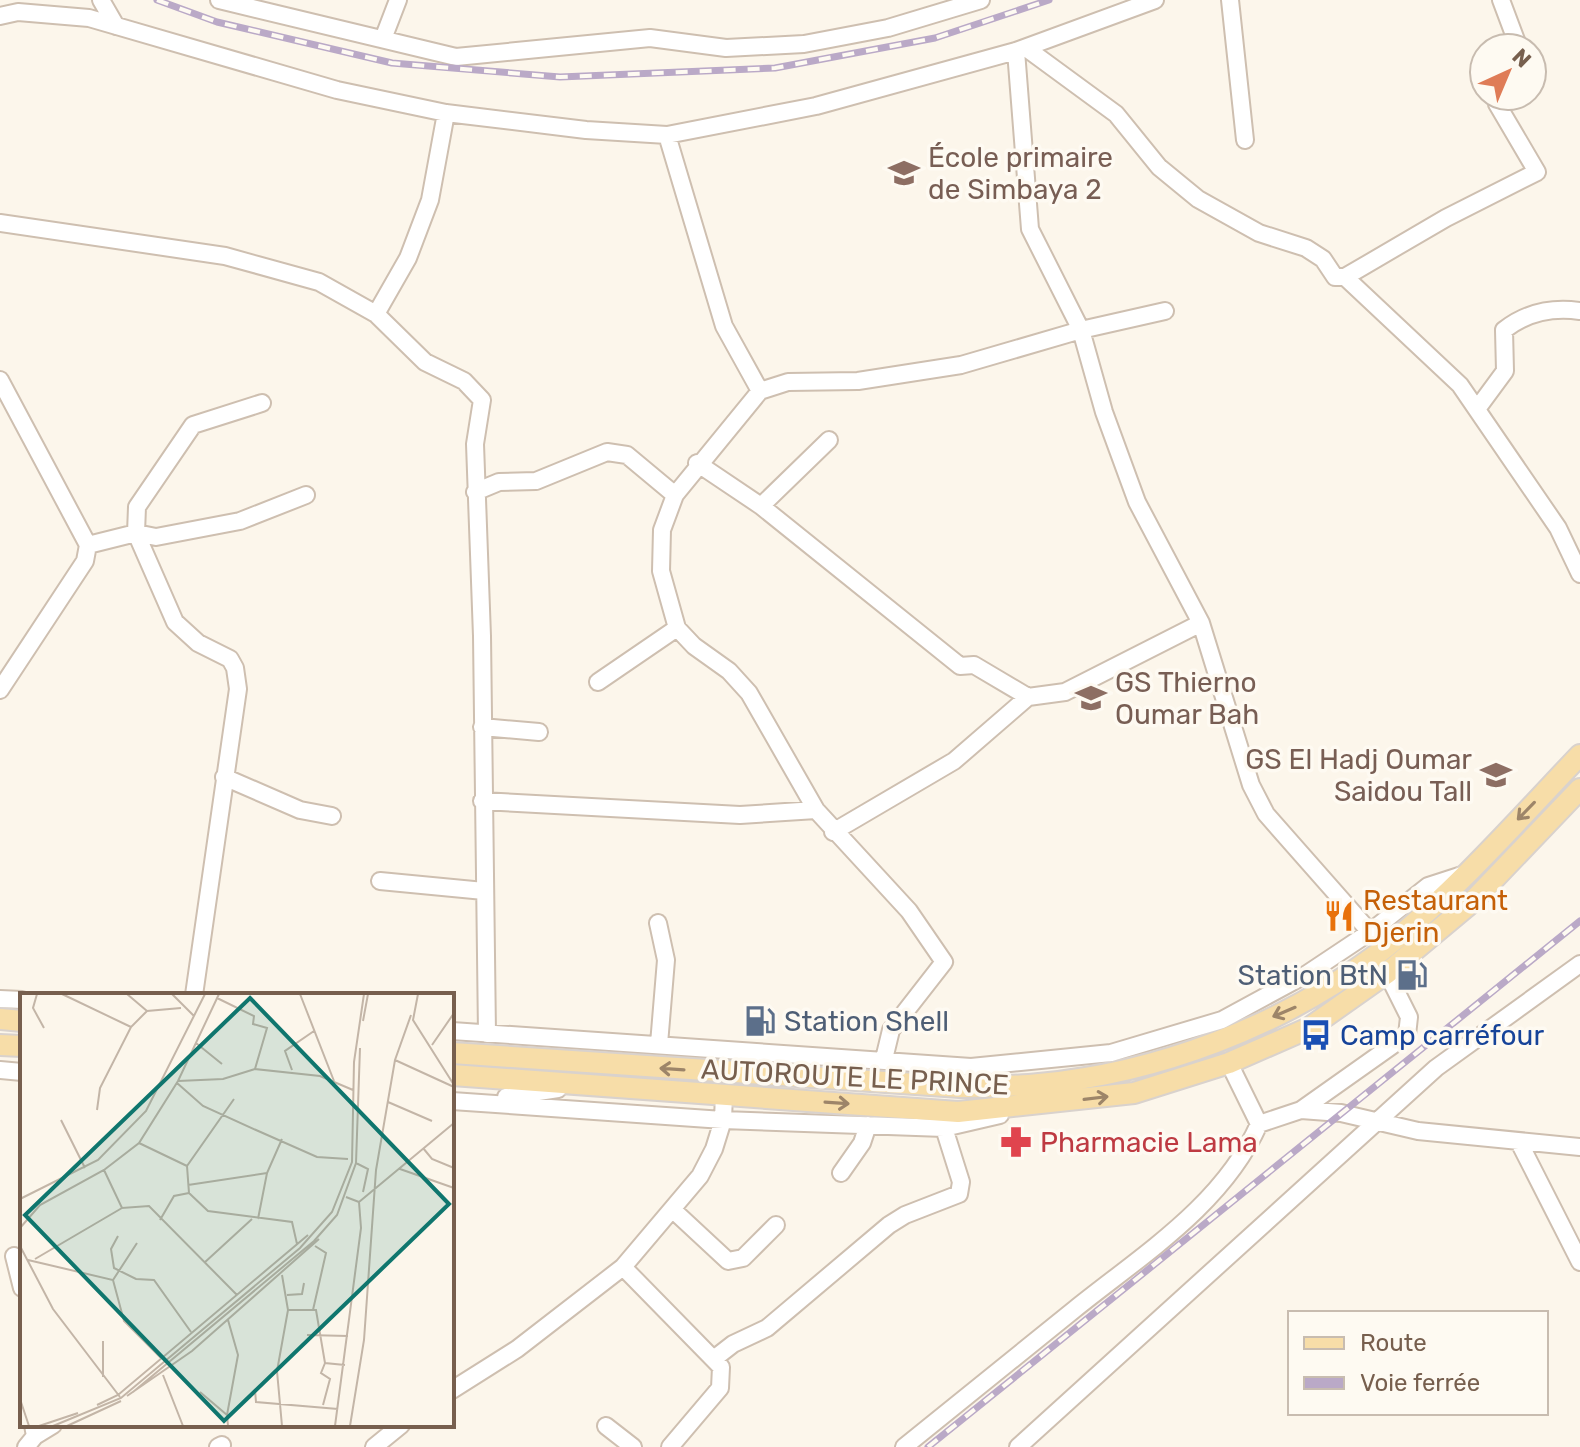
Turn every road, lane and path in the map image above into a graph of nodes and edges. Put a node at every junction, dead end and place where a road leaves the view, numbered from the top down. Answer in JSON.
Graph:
{"nodes":[{"id":1,"x":101,"y":0,"type":"edge"},
{"id":2,"x":219,"y":0,"type":"edge"},
{"id":3,"x":398,"y":0,"type":"edge"},
{"id":4,"x":981,"y":0,"type":"edge"},
{"id":5,"x":1155,"y":0,"type":"edge"},
{"id":6,"x":1230,"y":0,"type":"edge"},
{"id":7,"x":1501,"y":0,"type":"edge"},
{"id":8,"x":0,"y":16,"type":"edge"},
{"id":9,"x":116,"y":26,"type":"junction"},
{"id":10,"x":1513,"y":32,"type":"edge"},
{"id":11,"x":383,"y":39,"type":"junction"},
{"id":12,"x":1021,"y":50,"type":"junction"},
{"id":13,"x":1502,"y":112,"type":"edge"},
{"id":14,"x":446,"y":113,"type":"junction"},
{"id":15,"x":667,"y":135,"type":"junction"},
{"id":16,"x":1245,"y":140,"type":"dead end"},
{"id":17,"x":0,"y":223,"type":"edge"},
{"id":18,"x":1345,"y":277,"type":"junction"},
{"id":19,"x":1165,"y":311,"type":"dead end"},
{"id":20,"x":1580,"y":311,"type":"edge"},
{"id":21,"x":376,"y":314,"type":"junction"},
{"id":22,"x":1081,"y":330,"type":"junction"},
{"id":23,"x":0,"y":380,"type":"edge"},
{"id":24,"x":760,"y":391,"type":"junction"},
{"id":25,"x":262,"y":403,"type":"dead end"},
{"id":26,"x":1477,"y":409,"type":"junction"},
{"id":27,"x":829,"y":440,"type":"dead end"},
{"id":28,"x":697,"y":463,"type":"junction"},
{"id":29,"x":475,"y":492,"type":"junction"},
{"id":30,"x":306,"y":495,"type":"dead end"},
{"id":31,"x":675,"y":495,"type":"junction"},
{"id":32,"x":761,"y":506,"type":"junction"},
{"id":33,"x":136,"y":533,"type":"junction"},
{"id":34,"x":88,"y":545,"type":"junction"},
{"id":35,"x":1580,"y":574,"type":"edge"},
{"id":36,"x":1201,"y":623,"type":"junction"},
{"id":37,"x":677,"y":628,"type":"junction"},
{"id":38,"x":598,"y":682,"type":"dead end"},
{"id":39,"x":0,"y":690,"type":"edge"},
{"id":40,"x":1028,"y":697,"type":"junction"},
{"id":41,"x":482,"y":727,"type":"junction"},
{"id":42,"x":539,"y":732,"type":"dead end"},
{"id":43,"x":1580,"y":755,"type":"edge"},
{"id":44,"x":224,"y":777,"type":"junction"},
{"id":45,"x":1580,"y":789,"type":"edge"},
{"id":46,"x":482,"y":801,"type":"junction"},
{"id":47,"x":816,"y":810,"type":"junction"},
{"id":48,"x":332,"y":816,"type":"dead end"},
{"id":49,"x":833,"y":832,"type":"junction"},
{"id":50,"x":1467,"y":873,"type":"junction"},
{"id":51,"x":380,"y":881,"type":"dead end"},
{"id":52,"x":484,"y":891,"type":"junction"},
{"id":53,"x":658,"y":923,"type":"dead end"},
{"id":54,"x":1370,"y":932,"type":"junction"},
{"id":55,"x":1580,"y":964,"type":"edge"},
{"id":56,"x":1387,"y":973,"type":"junction"},
{"id":57,"x":194,"y":993,"type":"edge"},
{"id":58,"x":0,"y":999,"type":"edge"},
{"id":59,"x":20,"y":1000,"type":"edge"},
{"id":60,"x":0,"y":1019,"type":"edge"},
{"id":61,"x":20,"y":1021,"type":"edge"},
{"id":62,"x":454,"y":1031,"type":"edge"},
{"id":63,"x":487,"y":1034,"type":"junction"},
{"id":64,"x":659,"y":1044,"type":"junction"},
{"id":65,"x":0,"y":1045,"type":"edge"},
{"id":66,"x":20,"y":1046,"type":"edge"},
{"id":67,"x":454,"y":1053,"type":"edge"},
{"id":68,"x":884,"y":1059,"type":"junction"},
{"id":69,"x":1229,"y":1063,"type":"junction"},
{"id":70,"x":0,"y":1070,"type":"edge"},
{"id":71,"x":20,"y":1072,"type":"edge"},
{"id":72,"x":454,"y":1075,"type":"edge"},
{"id":73,"x":588,"y":1084,"type":"junction"},
{"id":74,"x":724,"y":1094,"type":"junction"},
{"id":75,"x":454,"y":1101,"type":"edge"},
{"id":76,"x":489,"y":1101,"type":"junction"},
{"id":77,"x":1046,"y":1105,"type":"junction"},
{"id":78,"x":1301,"y":1110,"type":"junction"},
{"id":79,"x":723,"y":1120,"type":"junction"},
{"id":80,"x":1375,"y":1121,"type":"junction"},
{"id":81,"x":1259,"y":1124,"type":"junction"},
{"id":82,"x":868,"y":1125,"type":"junction"},
{"id":83,"x":944,"y":1128,"type":"junction"},
{"id":84,"x":1519,"y":1142,"type":"junction"},
{"id":85,"x":1580,"y":1147,"type":"edge"},
{"id":86,"x":841,"y":1173,"type":"dead end"},
{"id":87,"x":672,"y":1209,"type":"junction"},
{"id":88,"x":776,"y":1225,"type":"dead end"},
{"id":89,"x":14,"y":1256,"type":"dead end"},
{"id":90,"x":1580,"y":1262,"type":"edge"},
{"id":91,"x":623,"y":1267,"type":"junction"},
{"id":92,"x":20,"y":1280,"type":"edge"},
{"id":93,"x":715,"y":1358,"type":"junction"},
{"id":94,"x":454,"y":1389,"type":"edge"},
{"id":95,"x":606,"y":1426,"type":"dead end"},
{"id":96,"x":49,"y":1427,"type":"edge"},
{"id":97,"x":399,"y":1427,"type":"edge"},
{"id":98,"x":31,"y":1436,"type":"edge"},
{"id":99,"x":374,"y":1447,"type":"edge"},
{"id":100,"x":633,"y":1447,"type":"edge"},
{"id":101,"x":670,"y":1447,"type":"edge"},
{"id":102,"x":904,"y":1447,"type":"edge"},
{"id":103,"x":1018,"y":1447,"type":"edge"}],
"edges":[{"from":1,"to":9,"type":"street"},
{"from":2,"to":11,"type":"street"},
{"from":3,"to":11,"type":"street"},
{"from":4,"to":11,"type":"street"},
{"from":5,"to":12,"type":"street"},
{"from":6,"to":16,"type":"street"},
{"from":7,"to":10,"type":"street"},
{"from":8,"to":9,"type":"street"},
{"from":9,"to":14,"type":"street"},
{"from":12,"to":15,"type":"street"},
{"from":12,"to":18,"type":"street"},
{"from":12,"to":22,"type":"street"},
{"from":13,"to":18,"type":"street"},
{"from":14,"to":15,"type":"street"},
{"from":14,"to":21,"type":"street"},
{"from":15,"to":24,"type":"street"},
{"from":17,"to":21,"type":"street"},
{"from":18,"to":26,"type":"street"},
{"from":19,"to":22,"type":"street"},
{"from":20,"to":26,"type":"street"},
{"from":21,"to":29,"type":"street"},
{"from":22,"to":24,"type":"street"},
{"from":22,"to":36,"type":"street"},
{"from":23,"to":34,"type":"street"},
{"from":24,"to":28,"type":"street"},
{"from":25,"to":33,"type":"street"},
{"from":26,"to":35,"type":"street"},
{"from":27,"to":32,"type":"street"},
{"from":28,"to":31,"type":"street"},
{"from":28,"to":32,"type":"street"},
{"from":29,"to":31,"type":"street"},
{"from":29,"to":41,"type":"street"},
{"from":30,"to":33,"type":"street"},
{"from":31,"to":37,"type":"street"},
{"from":32,"to":40,"type":"street"},
{"from":33,"to":34,"type":"street"},
{"from":33,"to":44,"type":"street"},
{"from":34,"to":39,"type":"street"},
{"from":36,"to":40,"type":"street"},
{"from":36,"to":54,"type":"street"},
{"from":37,"to":38,"type":"street"},
{"from":37,"to":47,"type":"street"},
{"from":40,"to":49,"type":"street"},
{"from":41,"to":42,"type":"street"},
{"from":41,"to":46,"type":"street"},
{"from":43,"to":50,"type":"main road","name":"AUTOROUTE LE PRINCE","one_way":true},
{"from":44,"to":48,"type":"street"},
{"from":44,"to":57,"type":"street"},
{"from":45,"to":56,"type":"main road","name":"AUTOROUTE LE PRINCE"},
{"from":46,"to":47,"type":"street"},
{"from":46,"to":52,"type":"street"},
{"from":47,"to":49,"type":"street"},
{"from":49,"to":68,"type":"street"},
{"from":50,"to":54,"type":"street"},
{"from":50,"to":67,"type":"main road","name":"AUTOROUTE LE PRINCE","one_way":true},
{"from":51,"to":52,"type":"street"},
{"from":52,"to":63,"type":"street"},
{"from":53,"to":64,"type":"street"},
{"from":54,"to":68,"type":"street"},
{"from":55,"to":80,"type":"street"},
{"from":56,"to":69,"type":"main road","name":"AUTOROUTE LE PRINCE"},
{"from":56,"to":78,"type":"street"},
{"from":58,"to":59,"type":"street"},
{"from":60,"to":61,"type":"main road"},
{"from":62,"to":63,"type":"street"},
{"from":63,"to":64,"type":"street"},
{"from":64,"to":68,"type":"street"},
{"from":65,"to":66,"type":"main road"},
{"from":77,"to":69,"type":"main road","name":"AUTOROUTE LE PRINCE","one_way":true},
{"from":69,"to":81,"type":"street"},
{"from":70,"to":71,"type":"street"},
{"from":72,"to":73,"type":"main road","name":"AUTOROUTE LE PRINCE"},
{"from":73,"to":74,"type":"main road","name":"AUTOROUTE LE PRINCE"},
{"from":73,"to":76,"type":"street"},
{"from":74,"to":77,"type":"main road","name":"AUTOROUTE LE PRINCE","one_way":true},
{"from":74,"to":79,"type":"street"},
{"from":75,"to":76,"type":"street"},
{"from":76,"to":79,"type":"street"},
{"from":77,"to":83,"type":"street"},
{"from":78,"to":80,"type":"street"},
{"from":78,"to":81,"type":"street"},
{"from":79,"to":82,"type":"street"},
{"from":79,"to":87,"type":"street"},
{"from":80,"to":84,"type":"street"},
{"from":80,"to":103,"type":"street"},
{"from":81,"to":102,"type":"street"},
{"from":82,"to":83,"type":"street"},
{"from":82,"to":86,"type":"street"},
{"from":83,"to":93,"type":"street"},
{"from":84,"to":85,"type":"street"},
{"from":84,"to":90,"type":"street"},
{"from":87,"to":88,"type":"street"},
{"from":87,"to":91,"type":"street"},
{"from":89,"to":92,"type":"street"},
{"from":91,"to":93,"type":"street"},
{"from":91,"to":94,"type":"street"},
{"from":93,"to":101,"type":"street"},
{"from":95,"to":100,"type":"street"},
{"from":96,"to":98,"type":"street"},
{"from":97,"to":99,"type":"street"}]}
